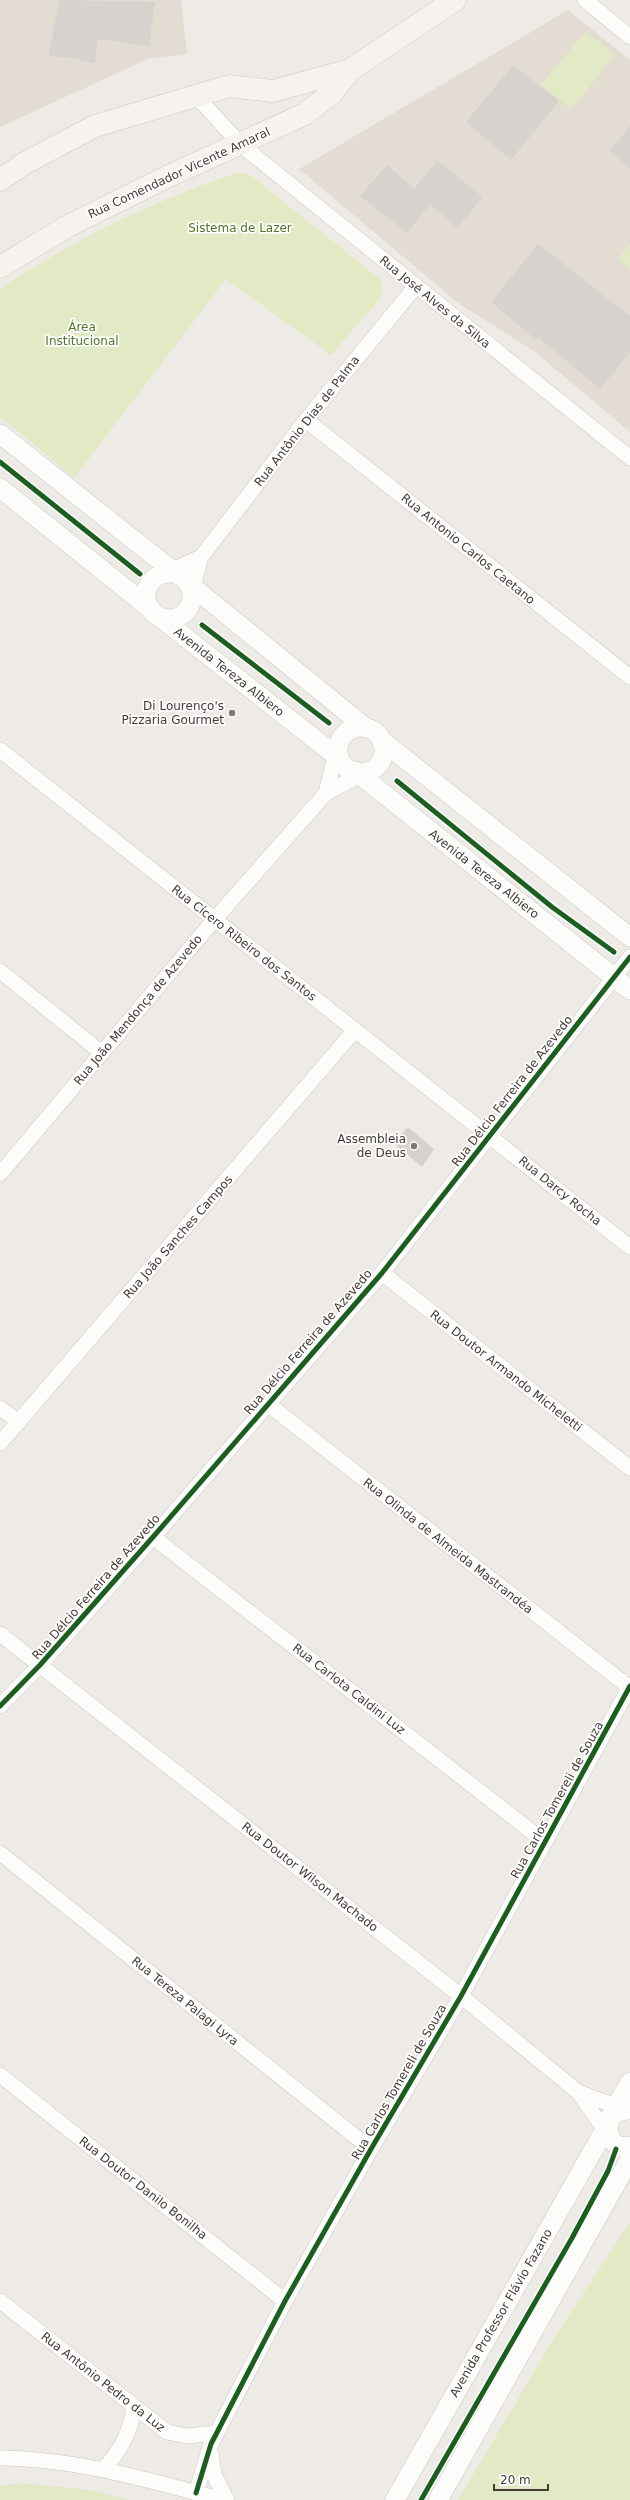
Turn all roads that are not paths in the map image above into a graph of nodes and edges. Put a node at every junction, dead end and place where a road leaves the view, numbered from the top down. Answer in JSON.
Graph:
{"nodes":[{"id":1,"x":455,"y":0,"type":"edge"},
{"id":2,"x":585,"y":0,"type":"edge"},
{"id":3,"x":630,"y":37,"type":"edge"},
{"id":4,"x":350,"y":70,"type":"junction"},
{"id":5,"x":196,"y":96,"type":"junction"},
{"id":6,"x":241,"y":145,"type":"junction"},
{"id":7,"x":0,"y":180,"type":"edge"},
{"id":8,"x":0,"y":267,"type":"edge"},
{"id":9,"x":416,"y":286,"type":"junction"},
{"id":10,"x":306,"y":420,"type":"junction"},
{"id":11,"x":0,"y":434,"type":"edge"},
{"id":12,"x":630,"y":458,"type":"edge"},
{"id":13,"x":0,"y":488,"type":"edge"},
{"id":14,"x":201,"y":557,"type":"junction"},
{"id":15,"x":181,"y":581,"type":"junction"},
{"id":16,"x":154,"y":613,"type":"junction"},
{"id":17,"x":630,"y":677,"type":"edge"},
{"id":18,"x":366,"y":728,"type":"junction"},
{"id":19,"x":381,"y":740,"type":"junction"},
{"id":20,"x":0,"y":750,"type":"edge"},
{"id":21,"x":338,"y":753,"type":"junction"},
{"id":22,"x":361,"y":773,"type":"junction"},
{"id":23,"x":326,"y":793,"type":"junction"},
{"id":24,"x":214,"y":920,"type":"junction"},
{"id":25,"x":630,"y":937,"type":"edge"},
{"id":26,"x":630,"y":957,"type":"edge"},
{"id":27,"x":0,"y":971,"type":"edge"},
{"id":28,"x":614,"y":977,"type":"junction"},
{"id":29,"x":630,"y":990,"type":"edge"},
{"id":30,"x":355,"y":1030,"type":"junction"},
{"id":31,"x":102,"y":1053,"type":"junction"},
{"id":32,"x":490,"y":1135,"type":"junction"},
{"id":33,"x":0,"y":1174,"type":"edge"},
{"id":34,"x":630,"y":1247,"type":"edge"},
{"id":35,"x":382,"y":1274,"type":"junction"},
{"id":36,"x":268,"y":1404,"type":"junction"},
{"id":37,"x":0,"y":1408,"type":"edge"},
{"id":38,"x":19,"y":1422,"type":"junction"},
{"id":39,"x":0,"y":1443,"type":"edge"},
{"id":40,"x":630,"y":1468,"type":"edge"},
{"id":41,"x":153,"y":1537,"type":"junction"},
{"id":42,"x":0,"y":1634,"type":"edge"},
{"id":43,"x":40,"y":1665,"type":"junction"},
{"id":44,"x":630,"y":1687,"type":"edge"},
{"id":45,"x":0,"y":1706,"type":"edge"},
{"id":46,"x":545,"y":1842,"type":"junction"},
{"id":47,"x":0,"y":1853,"type":"edge"},
{"id":48,"x":461,"y":1996,"type":"junction"},
{"id":49,"x":0,"y":2075,"type":"edge"},
{"id":50,"x":630,"y":2082,"type":"edge"},
{"id":51,"x":578,"y":2092,"type":"junction"},
{"id":52,"x":615,"y":2119,"type":"edge"},
{"id":53,"x":630,"y":2146,"type":"edge"},
{"id":54,"x":371,"y":2149,"type":"junction"},
{"id":55,"x":630,"y":2159,"type":"edge"},
{"id":56,"x":0,"y":2301,"type":"edge"},
{"id":57,"x":285,"y":2301,"type":"junction"},
{"id":58,"x":134,"y":2408,"type":"junction"},
{"id":59,"x":214,"y":2438,"type":"junction"},
{"id":60,"x":0,"y":2458,"type":"edge"},
{"id":61,"x":103,"y":2470,"type":"junction"},
{"id":62,"x":196,"y":2492,"type":"junction"},
{"id":63,"x":223,"y":2500,"type":"edge"},
{"id":64,"x":227,"y":2500,"type":"edge"},
{"id":65,"x":395,"y":2500,"type":"edge"},
{"id":66,"x":438,"y":2500,"type":"edge"}],
"edges":[{"from":1,"to":4,"type":"main road"},
{"from":2,"to":3,"type":"street"},
{"from":4,"to":5,"type":"main road"},
{"from":4,"to":6,"type":"main road","name":"Rua Comendador Vicente Amaral"},
{"from":5,"to":6,"type":"street","name":"Rua José Alves da Silva"},
{"from":5,"to":7,"type":"main road"},
{"from":6,"to":8,"type":"main road","name":"Rua Comendador Vicente Amaral"},
{"from":6,"to":9,"type":"street","name":"Rua José Alves da Silva"},
{"from":9,"to":10,"type":"street","name":"Rua Antônio Dias de Palma"},
{"from":9,"to":12,"type":"street","name":"Rua José Alves da Silva"},
{"from":10,"to":14,"type":"street","name":"Rua Antônio Dias de Palma"},
{"from":10,"to":17,"type":"street","name":"Rua Antonio Carlos Caetano"},
{"from":11,"to":15,"type":"street"},
{"from":13,"to":16,"type":"street","name":"Avenida Tereza Albiero"},
{"from":14,"to":15,"type":"street","name":"Rua Antônio Dias de Palma"},
{"from":14,"to":15,"type":"street","name":"Rua Antônio Dias de Palma"},
{"from":15,"to":16,"type":"street"},
{"from":15,"to":16,"type":"street"},
{"from":15,"to":18,"type":"street"},
{"from":16,"to":21,"type":"street","name":"Avenida Tereza Albiero"},
{"from":18,"to":19,"type":"street"},
{"from":18,"to":21,"type":"street"},
{"from":19,"to":22,"type":"street"},
{"from":19,"to":25,"type":"street"},
{"from":20,"to":24,"type":"street","name":"Rua Cícero Ribeiro dos Santos"},
{"from":21,"to":22,"type":"street"},
{"from":21,"to":23,"type":"street","name":"Rua João Mendonça de Azevedo"},
{"from":22,"to":23,"type":"street","name":"Rua João Mendonça de Azevedo"},
{"from":22,"to":28,"type":"street","name":"Avenida Tereza Albiero"},
{"from":23,"to":24,"type":"street","name":"Rua João Mendonça de Azevedo"},
{"from":24,"to":30,"type":"street","name":"Rua Cícero Ribeiro dos Santos"},
{"from":24,"to":31,"type":"street","name":"Rua João Mendonça de Azevedo"},
{"from":26,"to":28,"type":"street","name":"Rua Délcio Ferreira de Azevedo"},
{"from":27,"to":31,"type":"street"},
{"from":28,"to":29,"type":"street","name":"Avenida Tereza Albiero"},
{"from":28,"to":32,"type":"street","name":"Rua Délcio Ferreira de Azevedo"},
{"from":30,"to":32,"type":"street","name":"Rua Cícero Ribeiro dos Santos"},
{"from":30,"to":38,"type":"street","name":"Rua João Sanches Campos"},
{"from":31,"to":33,"type":"street","name":"Rua João Mendonça de Azevedo"},
{"from":32,"to":34,"type":"street","name":"Rua Darcy Rocha"},
{"from":32,"to":35,"type":"street","name":"Rua Délcio Ferreira de Azevedo"},
{"from":35,"to":36,"type":"street","name":"Rua Délcio Ferreira de Azevedo"},
{"from":35,"to":40,"type":"street","name":"Rua Doutor Armando Micheletti"},
{"from":36,"to":41,"type":"street","name":"Rua Délcio Ferreira de Azevedo"},
{"from":36,"to":44,"type":"street","name":"Rua Olinda de Almeida Mastrandéa"},
{"from":37,"to":38,"type":"street"},
{"from":38,"to":39,"type":"street","name":"Rua João Sanches Campos"},
{"from":41,"to":43,"type":"street","name":"Rua Délcio Ferreira de Azevedo"},
{"from":41,"to":46,"type":"street","name":"Rua Carlota Caldini Luz"},
{"from":42,"to":43,"type":"street","name":"Rua Doutor Wilson Machado"},
{"from":43,"to":45,"type":"street","name":"Rua Délcio Ferreira de Azevedo"},
{"from":43,"to":48,"type":"street","name":"Rua Doutor Wilson Machado"},
{"from":44,"to":46,"type":"street","name":"Rua Carlos Tomereli de Souza"},
{"from":46,"to":48,"type":"street","name":"Rua Carlos Tomereli de Souza"},
{"from":47,"to":54,"type":"street","name":"Rua Tereza Palagi Lyra"},
{"from":48,"to":51,"type":"street","name":"Rua Doutor Wilson Machado"},
{"from":48,"to":54,"type":"street","name":"Rua Carlos Tomereli de Souza"},
{"from":49,"to":57,"type":"street","name":"Rua Doutor Danilo Bonilha"},
{"from":50,"to":52,"type":"street","name":"Avenida Professor Flávio Fazano"},
{"from":51,"to":52,"type":"street","name":"Rua Doutor Wilson Machado"},
{"from":51,"to":52,"type":"street","name":"Rua Doutor Wilson Machado"},
{"from":52,"to":53,"type":"street"},
{"from":52,"to":65,"type":"street","name":"Avenida Professor Flávio Fazano"},
{"from":54,"to":57,"type":"street","name":"Rua Carlos Tomereli de Souza"},
{"from":55,"to":66,"type":"street"},
{"from":56,"to":58,"type":"street","name":"Rua Antônio Pedro da Luz"},
{"from":57,"to":59,"type":"street","name":"Rua Carlos Tomereli de Souza"},
{"from":58,"to":59,"type":"street","name":"Rua Antônio Pedro da Luz"},
{"from":58,"to":61,"type":"street"},
{"from":59,"to":62,"type":"street","name":"Rua Carlos Tomereli de Souza"},
{"from":59,"to":64,"type":"street"},
{"from":60,"to":61,"type":"street"},
{"from":61,"to":62,"type":"street"},
{"from":62,"to":63,"type":"street"}]}
